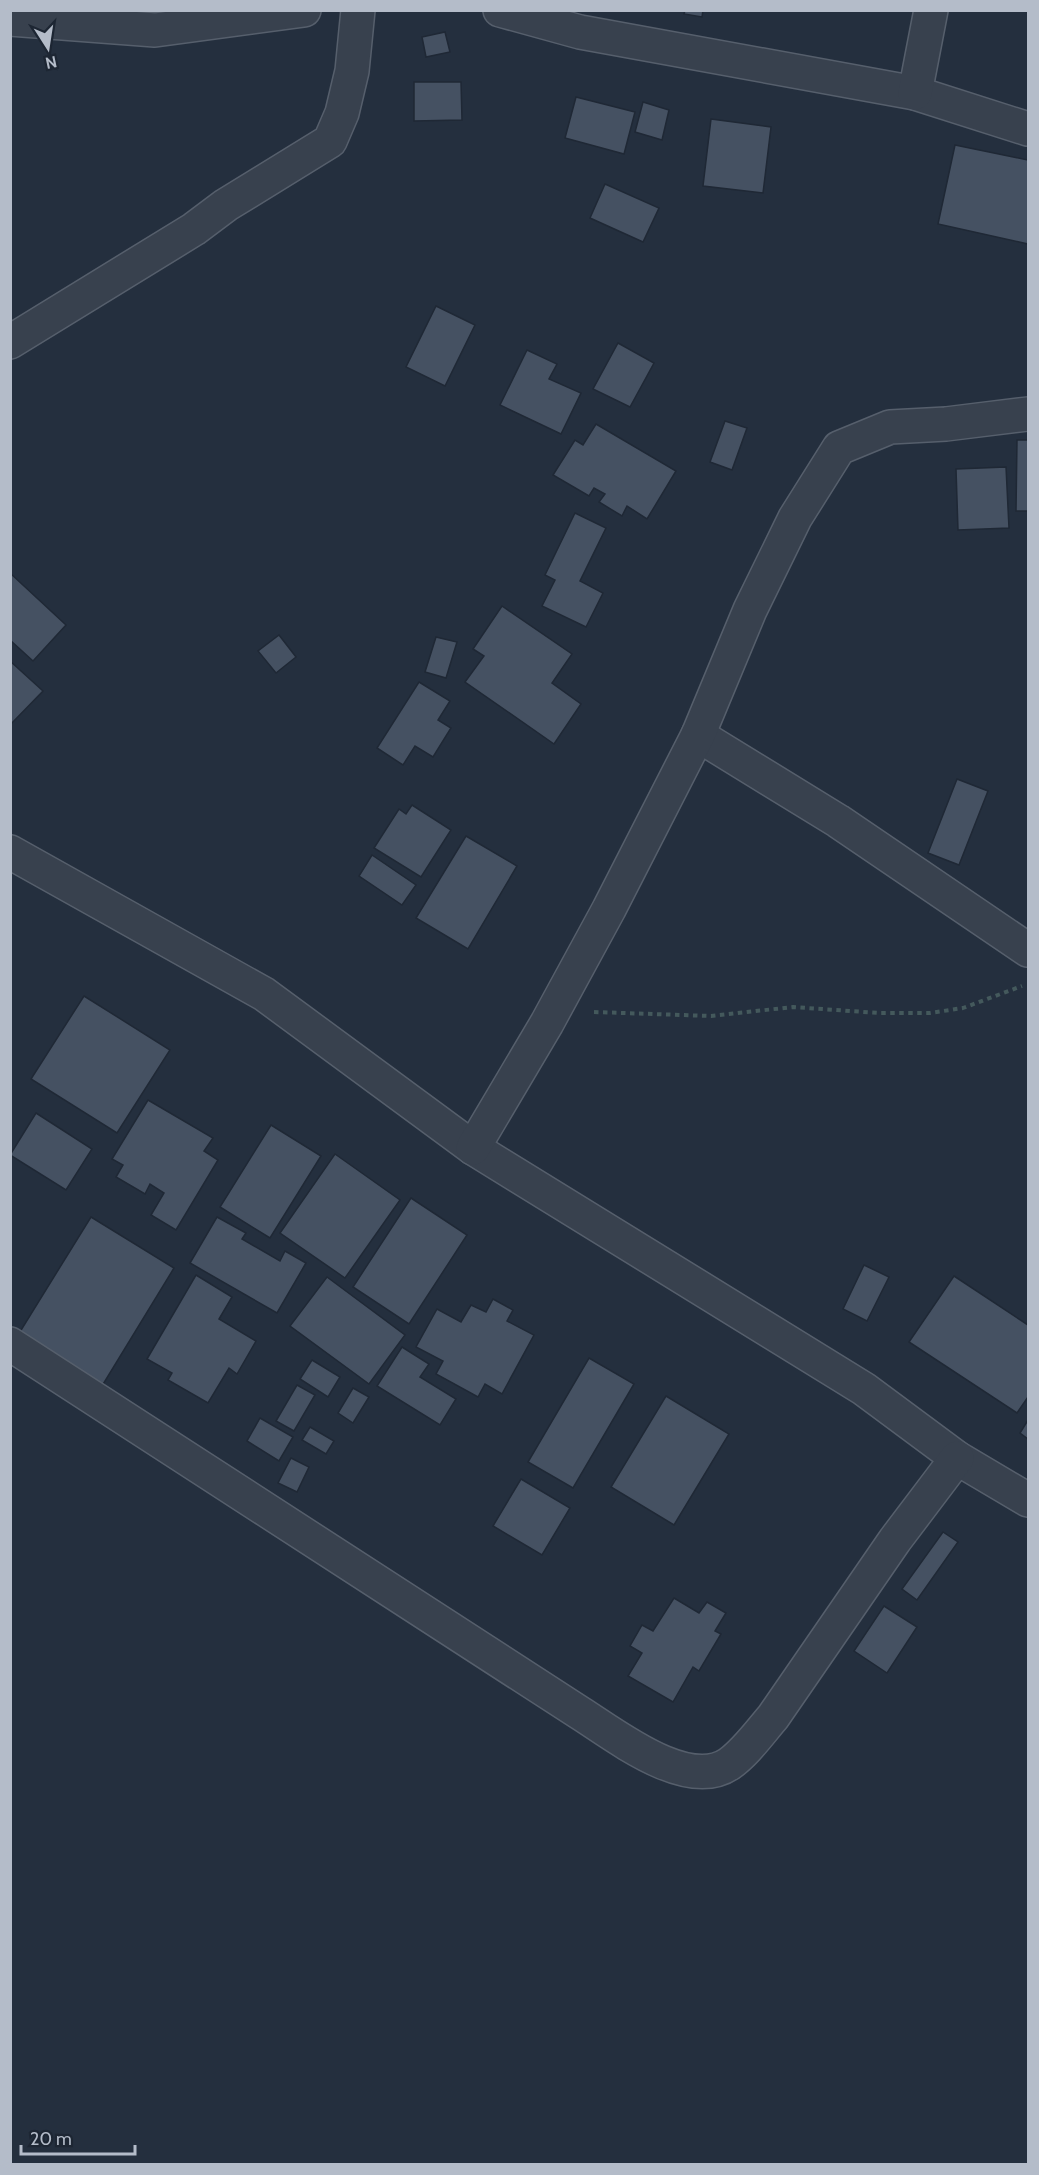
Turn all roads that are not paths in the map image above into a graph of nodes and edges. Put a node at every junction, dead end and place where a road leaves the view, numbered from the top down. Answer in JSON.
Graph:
{"nodes":[{"id":1,"x":304,"y":10,"type":"edge"},
{"id":2,"x":358,"y":10,"type":"edge"},
{"id":3,"x":500,"y":10,"type":"edge"},
{"id":4,"x":931,"y":10,"type":"edge"},
{"id":5,"x":10,"y":19,"type":"edge"},
{"id":6,"x":915,"y":93,"type":"junction"},
{"id":7,"x":1029,"y":129,"type":"edge"},
{"id":8,"x":10,"y":342,"type":"edge"},
{"id":9,"x":1029,"y":414,"type":"edge"},
{"id":10,"x":698,"y":735,"type":"junction"},
{"id":11,"x":10,"y":852,"type":"edge"},
{"id":12,"x":1029,"y":950,"type":"edge"},
{"id":13,"x":473,"y":1148,"type":"junction"},
{"id":14,"x":10,"y":1344,"type":"edge"},
{"id":15,"x":957,"y":1458,"type":"junction"},
{"id":16,"x":1029,"y":1500,"type":"edge"}],
"edges":[{"from":1,"to":5,"type":"street"},
{"from":2,"to":8,"type":"street"},
{"from":3,"to":6,"type":"street"},
{"from":4,"to":6,"type":"street"},
{"from":6,"to":7,"type":"street"},
{"from":9,"to":10,"type":"street"},
{"from":10,"to":12,"type":"street"},
{"from":10,"to":13,"type":"street"},
{"from":11,"to":13,"type":"street"},
{"from":13,"to":15,"type":"street"},
{"from":14,"to":15,"type":"street"},
{"from":15,"to":16,"type":"street"}]}
